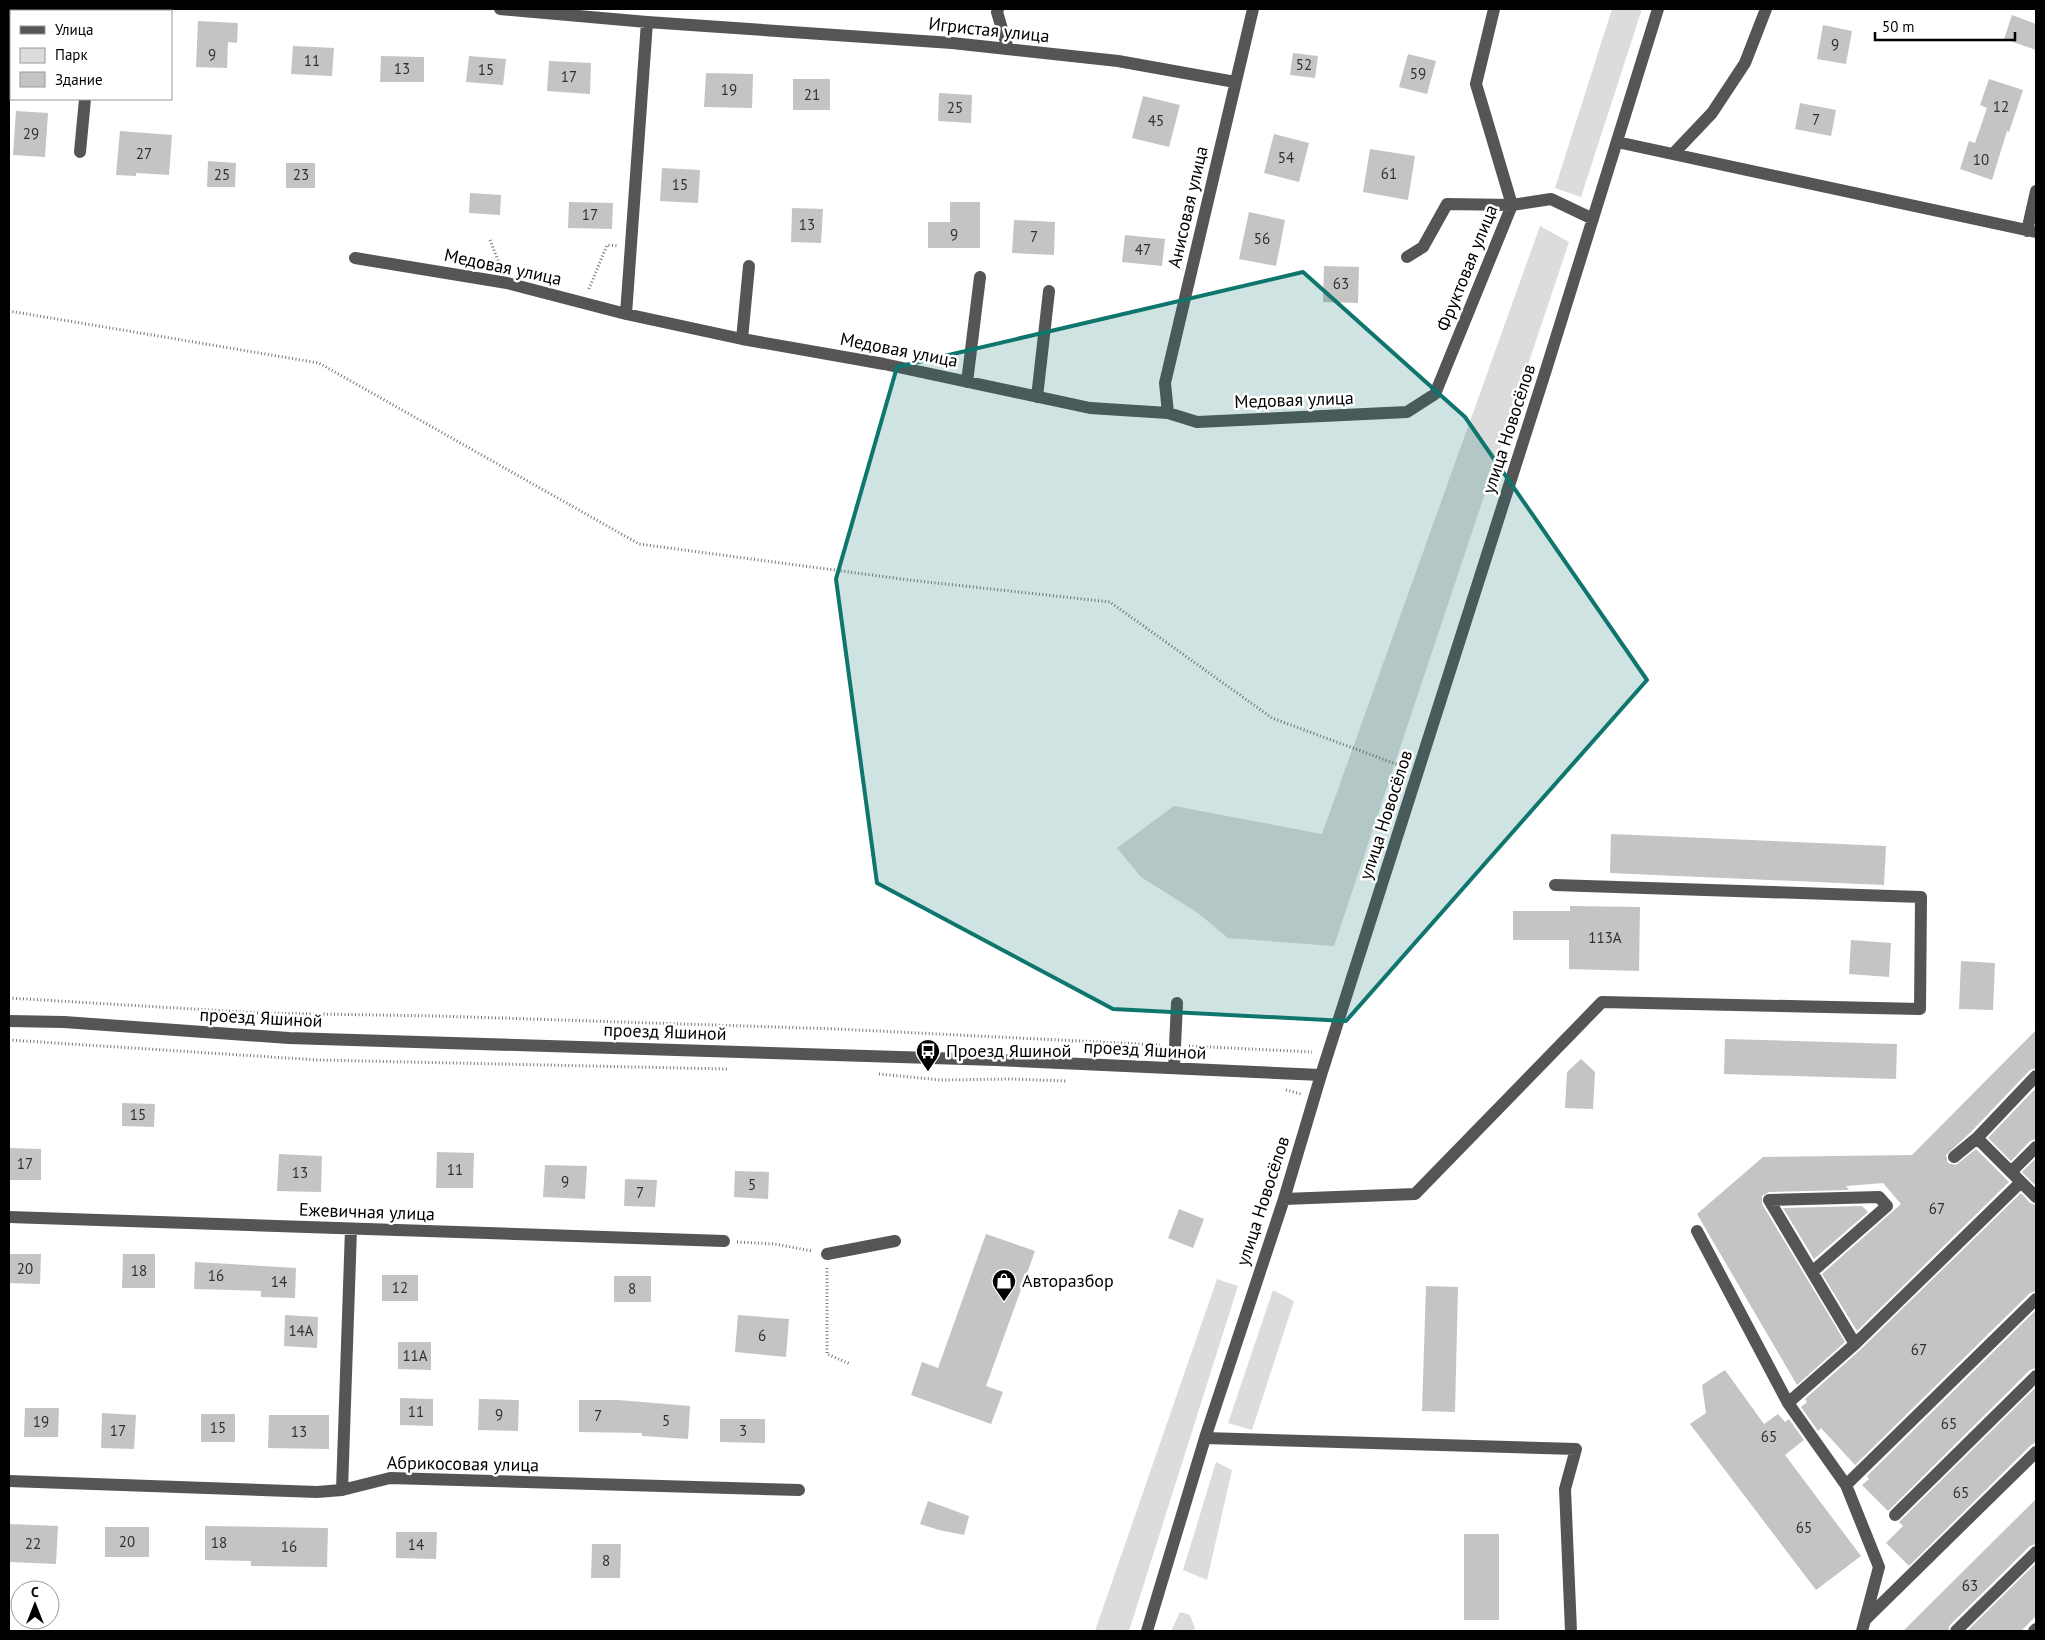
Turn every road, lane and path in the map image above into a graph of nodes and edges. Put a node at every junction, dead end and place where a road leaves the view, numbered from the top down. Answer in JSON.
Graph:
{"nodes":[{"id":1,"x":500,"y":9,"type":"edge"},
{"id":2,"x":998,"y":9,"type":"edge"},
{"id":3,"x":1253,"y":9,"type":"edge"},
{"id":4,"x":1494,"y":9,"type":"edge"},
{"id":5,"x":1658,"y":9,"type":"edge"},
{"id":6,"x":1766,"y":9,"type":"edge"},
{"id":7,"x":647,"y":22,"type":"junction"},
{"id":8,"x":1008,"y":49,"type":"junction"},
{"id":9,"x":1235,"y":82,"type":"junction"},
{"id":10,"x":85,"y":100,"type":"edge"},
{"id":11,"x":1617,"y":142,"type":"junction"},
{"id":12,"x":80,"y":152,"type":"dead end"},
{"id":13,"x":1673,"y":154,"type":"junction"},
{"id":14,"x":2036,"y":191,"type":"edge"},
{"id":15,"x":1512,"y":205,"type":"junction"},
{"id":16,"x":1593,"y":219,"type":"junction"},
{"id":17,"x":2032,"y":231,"type":"edge"},
{"id":18,"x":490,"y":240,"type":"dead end"},
{"id":19,"x":631,"y":247,"type":"junction"},
{"id":20,"x":356,"y":258,"type":"dead end"},
{"id":21,"x":1407,"y":258,"type":"dead end"},
{"id":22,"x":750,"y":266,"type":"dead end"},
{"id":23,"x":980,"y":277,"type":"dead end"},
{"id":24,"x":506,"y":283,"type":"junction"},
{"id":25,"x":1049,"y":291,"type":"dead end"},
{"id":26,"x":584,"y":303,"type":"junction"},
{"id":27,"x":9,"y":310,"type":"edge"},
{"id":28,"x":626,"y":314,"type":"junction"},
{"id":29,"x":742,"y":339,"type":"junction"},
{"id":30,"x":967,"y":382,"type":"junction"},
{"id":31,"x":1435,"y":394,"type":"joint"},
{"id":32,"x":1037,"y":397,"type":"junction"},
{"id":33,"x":1168,"y":413,"type":"junction"},
{"id":34,"x":1418,"y":773,"type":"junction"},
{"id":35,"x":1555,"y":885,"type":"dead end"},
{"id":36,"x":9,"y":998,"type":"edge"},
{"id":37,"x":1177,"y":1003,"type":"dead end"},
{"id":38,"x":9,"y":1021,"type":"edge"},
{"id":39,"x":9,"y":1040,"type":"edge"},
{"id":40,"x":1166,"y":1045,"type":"dead end"},
{"id":41,"x":1184,"y":1046,"type":"dead end"},
{"id":42,"x":1285,"y":1051,"type":"junction"},
{"id":43,"x":1328,"y":1053,"type":"junction"},
{"id":44,"x":1285,"y":1057,"type":"dead end"},
{"id":45,"x":1174,"y":1068,"type":"junction"},
{"id":46,"x":733,"y":1069,"type":"dead end"},
{"id":47,"x":878,"y":1074,"type":"dead end"},
{"id":48,"x":1321,"y":1075,"type":"junction"},
{"id":49,"x":2036,"y":1076,"type":"edge"},
{"id":50,"x":1072,"y":1081,"type":"dead end"},
{"id":51,"x":1282,"y":1089,"type":"dead end"},
{"id":52,"x":1314,"y":1097,"type":"junction"},
{"id":53,"x":1977,"y":1138,"type":"junction"},
{"id":54,"x":2036,"y":1147,"type":"edge"},
{"id":55,"x":1954,"y":1157,"type":"dead end"},
{"id":56,"x":2011,"y":1172,"type":"junction"},
{"id":57,"x":2021,"y":1182,"type":"junction"},
{"id":58,"x":2036,"y":1197,"type":"edge"},
{"id":59,"x":1284,"y":1199,"type":"junction"},
{"id":60,"x":9,"y":1217,"type":"edge"},
{"id":61,"x":351,"y":1229,"type":"junction"},
{"id":62,"x":1697,"y":1232,"type":"dead end"},
{"id":63,"x":895,"y":1240,"type":"dead end"},
{"id":64,"x":724,"y":1241,"type":"joint"},
{"id":65,"x":827,"y":1254,"type":"junction"},
{"id":66,"x":1812,"y":1272,"type":"junction"},
{"id":67,"x":2036,"y":1299,"type":"edge"},
{"id":68,"x":1855,"y":1344,"type":"junction"},
{"id":69,"x":850,"y":1364,"type":"dead end"},
{"id":70,"x":2036,"y":1376,"type":"edge"},
{"id":71,"x":1788,"y":1403,"type":"junction"},
{"id":72,"x":1205,"y":1438,"type":"junction"},
{"id":73,"x":2036,"y":1452,"type":"edge"},
{"id":74,"x":9,"y":1481,"type":"edge"},
{"id":75,"x":1846,"y":1484,"type":"junction"},
{"id":76,"x":342,"y":1490,"type":"junction"},
{"id":77,"x":799,"y":1490,"type":"dead end"},
{"id":78,"x":1895,"y":1516,"type":"dead end"},
{"id":79,"x":2036,"y":1552,"type":"edge"},
{"id":80,"x":1863,"y":1626,"type":"edge"},
{"id":81,"x":1147,"y":1631,"type":"edge"},
{"id":82,"x":1571,"y":1631,"type":"edge"},
{"id":83,"x":1956,"y":1631,"type":"edge"}],
"edges":[{"from":1,"to":7,"type":"street","name":"Игристая улица"},
{"from":2,"to":8,"type":"street"},
{"from":3,"to":9,"type":"street","name":"Анисовая улица"},
{"from":4,"to":15,"type":"street","name":"Фруктовая улица"},
{"from":5,"to":11,"type":"street","name":"улица Новосёлов"},
{"from":6,"to":13,"type":"street"},
{"from":7,"to":8,"type":"street","name":"Игристая улица"},
{"from":7,"to":19,"type":"street"},
{"from":8,"to":9,"type":"street","name":"Игристая улица"},
{"from":9,"to":33,"type":"street","name":"Анисовая улица"},
{"from":10,"to":12,"type":"street"},
{"from":11,"to":13,"type":"street"},
{"from":11,"to":16,"type":"street","name":"улица Новосёлов"},
{"from":13,"to":17,"type":"street"},
{"from":14,"to":17,"type":"street"},
{"from":15,"to":16,"type":"street"},
{"from":15,"to":21,"type":"street"},
{"from":15,"to":31,"type":"street","name":"Фруктовая улица"},
{"from":16,"to":34,"type":"street","name":"улица Новосёлов"},
{"from":18,"to":24,"type":"path"},
{"from":19,"to":26,"type":"path"},
{"from":19,"to":28,"type":"street"},
{"from":20,"to":24,"type":"street","name":"Медовая улица"},
{"from":22,"to":29,"type":"street"},
{"from":23,"to":30,"type":"street"},
{"from":24,"to":26,"type":"street","name":"Медовая улица"},
{"from":25,"to":32,"type":"street"},
{"from":26,"to":28,"type":"street","name":"Медовая улица"},
{"from":27,"to":34,"type":"path"},
{"from":28,"to":29,"type":"street","name":"Медовая улица"},
{"from":29,"to":30,"type":"street","name":"Медовая улица"},
{"from":30,"to":32,"type":"street","name":"Медовая улица"},
{"from":31,"to":33,"type":"street","name":"Медовая улица"},
{"from":32,"to":33,"type":"street","name":"Медовая улица"},
{"from":34,"to":43,"type":"street","name":"улица Новосёлов"},
{"from":35,"to":59,"type":"street"},
{"from":36,"to":40,"type":"path"},
{"from":37,"to":45,"type":"street"},
{"from":38,"to":45,"type":"street","name":"проезд Яшиной"},
{"from":39,"to":46,"type":"path"},
{"from":41,"to":42,"type":"path"},
{"from":42,"to":43,"type":"path"},
{"from":42,"to":44,"type":"path"},
{"from":43,"to":48,"type":"street","name":"улица Новосёлов"},
{"from":45,"to":48,"type":"street","name":"проезд Яшиной"},
{"from":47,"to":50,"type":"path"},
{"from":48,"to":52,"type":"street","name":"улица Новосёлов"},
{"from":49,"to":53,"type":"street"},
{"from":51,"to":52,"type":"path"},
{"from":52,"to":59,"type":"street","name":"улица Новосёлов"},
{"from":53,"to":55,"type":"street"},
{"from":53,"to":56,"type":"street"},
{"from":54,"to":56,"type":"street"},
{"from":56,"to":57,"type":"street"},
{"from":57,"to":58,"type":"street"},
{"from":57,"to":68,"type":"street"},
{"from":59,"to":72,"type":"street","name":"улица Новосёлов"},
{"from":60,"to":61,"type":"street","name":"Ежевичная улица"},
{"from":61,"to":64,"type":"street","name":"Ежевичная улица"},
{"from":61,"to":76,"type":"street"},
{"from":62,"to":71,"type":"street"},
{"from":63,"to":65,"type":"street"},
{"from":64,"to":65,"type":"path"},
{"from":65,"to":69,"type":"path"},
{"from":66,"to":66,"type":"street"},
{"from":66,"to":68,"type":"street"},
{"from":67,"to":75,"type":"street"},
{"from":68,"to":71,"type":"street"},
{"from":70,"to":78,"type":"street"},
{"from":71,"to":75,"type":"street"},
{"from":72,"to":81,"type":"street","name":"улица Новосёлов"},
{"from":72,"to":82,"type":"street"},
{"from":73,"to":80,"type":"street"},
{"from":74,"to":76,"type":"street","name":"Абрикосовая улица"},
{"from":75,"to":80,"type":"street"},
{"from":76,"to":77,"type":"street","name":"Абрикосовая улица"},
{"from":79,"to":83,"type":"street"}]}
